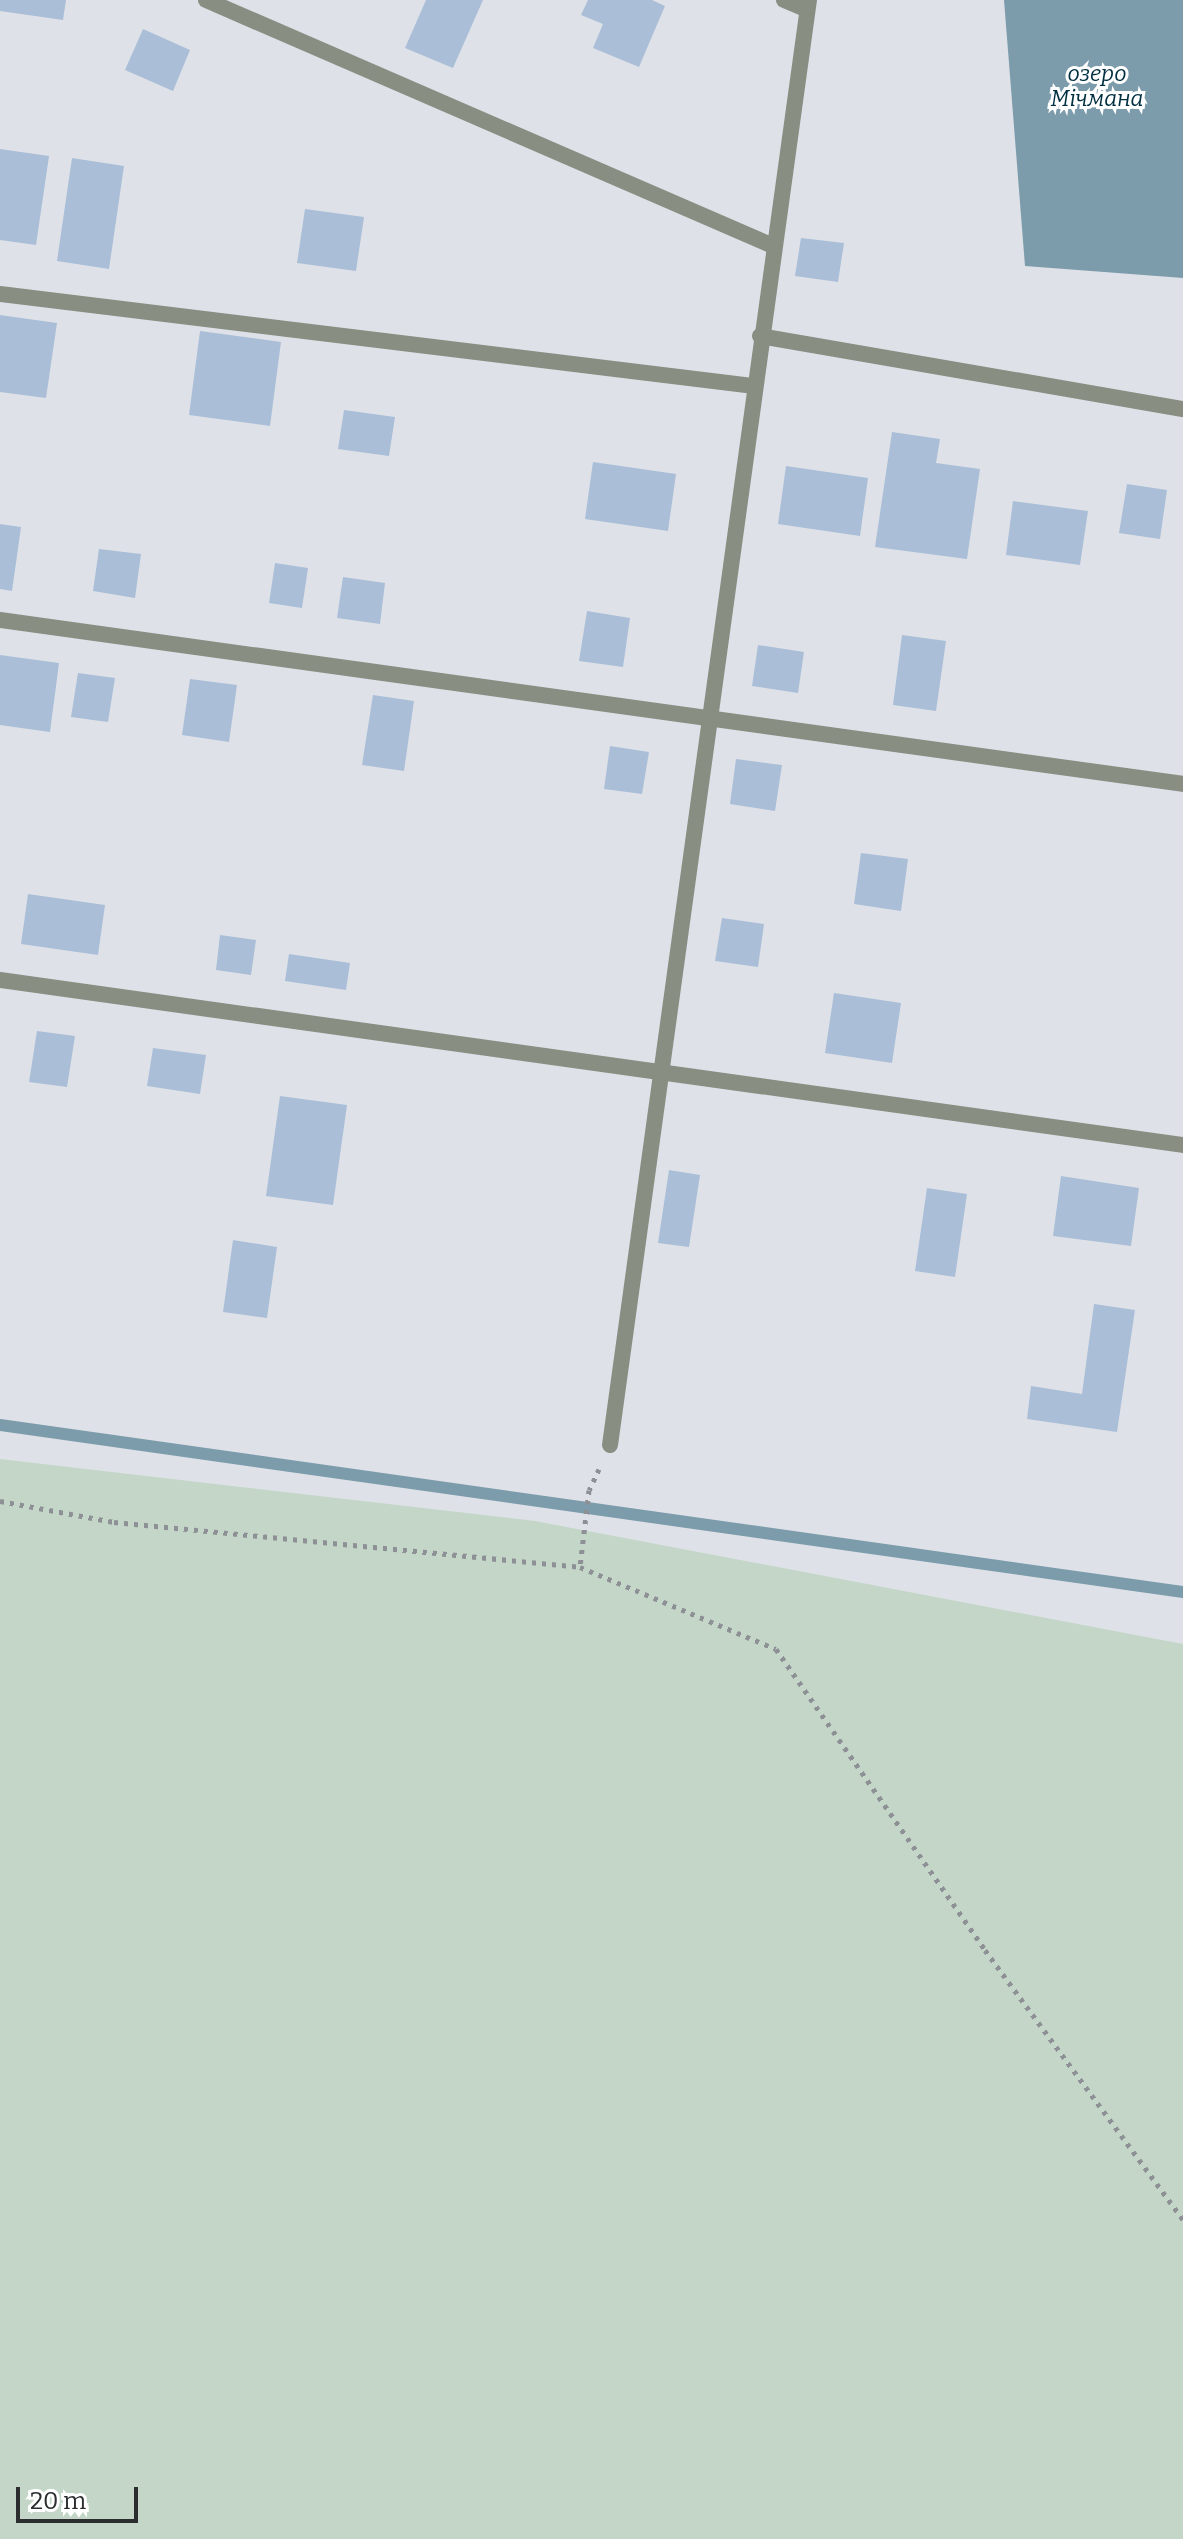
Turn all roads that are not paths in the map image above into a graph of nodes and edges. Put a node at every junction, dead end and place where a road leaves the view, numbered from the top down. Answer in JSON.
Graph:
{"nodes":[{"id":1,"x":206,"y":0,"type":"edge"},
{"id":2,"x":784,"y":0,"type":"edge"},
{"id":3,"x":807,"y":5,"type":"edge"},
{"id":4,"x":773,"y":246,"type":"junction"},
{"id":5,"x":0,"y":294,"type":"edge"},
{"id":6,"x":760,"y":336,"type":"junction"},
{"id":7,"x":754,"y":386,"type":"junction"},
{"id":8,"x":1183,"y":409,"type":"edge"},
{"id":9,"x":0,"y":620,"type":"edge"},
{"id":10,"x":709,"y":718,"type":"junction"},
{"id":11,"x":1183,"y":784,"type":"edge"},
{"id":12,"x":0,"y":980,"type":"edge"},
{"id":13,"x":661,"y":1072,"type":"junction"},
{"id":14,"x":1183,"y":1145,"type":"edge"},
{"id":15,"x":610,"y":1445,"type":"dead end"}],
"edges":[{"from":1,"to":4,"type":"street"},
{"from":2,"to":3,"type":"street"},
{"from":3,"to":4,"type":"street"},
{"from":4,"to":6,"type":"street"},
{"from":5,"to":7,"type":"street"},
{"from":6,"to":7,"type":"street"},
{"from":6,"to":8,"type":"street"},
{"from":7,"to":10,"type":"street"},
{"from":9,"to":10,"type":"street"},
{"from":10,"to":11,"type":"street"},
{"from":10,"to":13,"type":"street"},
{"from":12,"to":13,"type":"street"},
{"from":13,"to":14,"type":"street"},
{"from":13,"to":15,"type":"street"}]}
